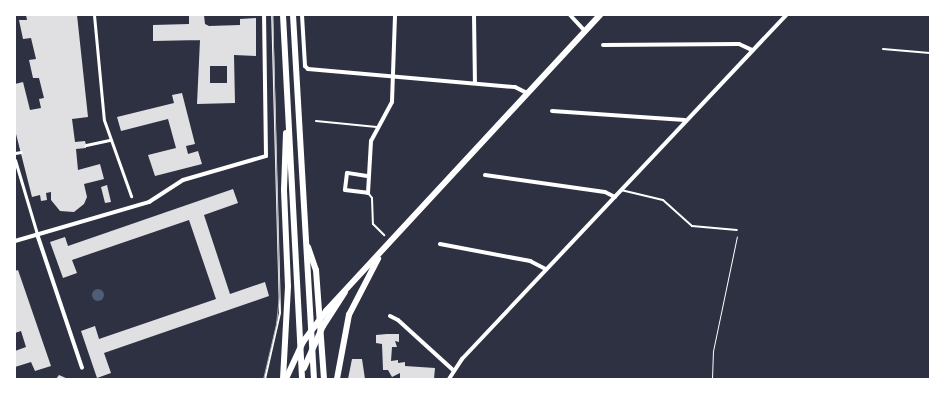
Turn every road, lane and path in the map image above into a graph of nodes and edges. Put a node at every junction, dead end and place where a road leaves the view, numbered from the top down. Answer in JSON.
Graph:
{"nodes":[{"id":1,"x":94,"y":15,"type":"edge"},
{"id":2,"x":264,"y":15,"type":"edge"},
{"id":3,"x":272,"y":15,"type":"edge"},
{"id":4,"x":283,"y":15,"type":"edge"},
{"id":5,"x":293,"y":15,"type":"edge"},
{"id":6,"x":302,"y":15,"type":"edge"},
{"id":7,"x":395,"y":15,"type":"edge"},
{"id":8,"x":474,"y":15,"type":"edge"},
{"id":9,"x":570,"y":15,"type":"edge"},
{"id":10,"x":600,"y":15,"type":"edge"},
{"id":11,"x":786,"y":15,"type":"edge"},
{"id":12,"x":585,"y":31,"type":"junction"},
{"id":13,"x":603,"y":45,"type":"dead end"},
{"id":14,"x":883,"y":49,"type":"dead end"},
{"id":15,"x":752,"y":50,"type":"junction"},
{"id":16,"x":930,"y":53,"type":"edge"},
{"id":17,"x":395,"y":77,"type":"junction"},
{"id":18,"x":475,"y":83,"type":"junction"},
{"id":19,"x":527,"y":93,"type":"junction"},
{"id":20,"x":552,"y":111,"type":"dead end"},
{"id":21,"x":316,"y":120,"type":"dead end"},
{"id":22,"x":685,"y":120,"type":"junction"},
{"id":23,"x":288,"y":124,"type":"junction"},
{"id":24,"x":377,"y":127,"type":"junction"},
{"id":25,"x":110,"y":140,"type":"junction"},
{"id":26,"x":86,"y":145,"type":"dead end"},
{"id":27,"x":21,"y":152,"type":"dead end"},
{"id":28,"x":15,"y":153,"type":"edge"},
{"id":29,"x":15,"y":160,"type":"edge"},
{"id":30,"x":486,"y":175,"type":"dead end"},
{"id":31,"x":367,"y":176,"type":"junction"},
{"id":32,"x":621,"y":190,"type":"junction"},
{"id":33,"x":368,"y":193,"type":"junction"},
{"id":34,"x":131,"y":196,"type":"dead end"},
{"id":35,"x":614,"y":197,"type":"junction"},
{"id":36,"x":737,"y":230,"type":"joint"},
{"id":37,"x":37,"y":234,"type":"junction"},
{"id":38,"x":384,"y":235,"type":"dead end"},
{"id":39,"x":15,"y":241,"type":"edge"},
{"id":40,"x":306,"y":244,"type":"junction"},
{"id":41,"x":440,"y":244,"type":"dead end"},
{"id":42,"x":386,"y":246,"type":"junction"},
{"id":43,"x":546,"y":269,"type":"junction"},
{"id":44,"x":345,"y":292,"type":"joint"},
{"id":45,"x":340,"y":298,"type":"junction"},
{"id":46,"x":390,"y":316,"type":"dead end"},
{"id":47,"x":82,"y":368,"type":"dead end"},
{"id":48,"x":453,"y":370,"type":"junction"},
{"id":49,"x":265,"y":379,"type":"edge"},
{"id":50,"x":285,"y":379,"type":"edge"},
{"id":51,"x":301,"y":379,"type":"edge"},
{"id":52,"x":314,"y":379,"type":"edge"},
{"id":53,"x":324,"y":379,"type":"edge"},
{"id":54,"x":337,"y":379,"type":"edge"},
{"id":55,"x":449,"y":379,"type":"edge"},
{"id":56,"x":712,"y":379,"type":"edge"}],
"edges":[{"from":1,"to":25,"type":"street"},
{"from":2,"to":37,"type":"street"},
{"from":3,"to":49,"type":"lane"},
{"from":4,"to":23,"type":"highway"},
{"from":5,"to":40,"type":"highway"},
{"from":6,"to":17,"type":"street"},
{"from":7,"to":17,"type":"street"},
{"from":8,"to":18,"type":"street"},
{"from":9,"to":12,"type":"street"},
{"from":10,"to":12,"type":"main road"},
{"from":11,"to":15,"type":"street"},
{"from":12,"to":19,"type":"main road"},
{"from":13,"to":15,"type":"street"},
{"from":14,"to":16,"type":"lane"},
{"from":15,"to":22,"type":"street"},
{"from":17,"to":18,"type":"street"},
{"from":17,"to":24,"type":"street"},
{"from":18,"to":19,"type":"street"},
{"from":19,"to":42,"type":"main road"},
{"from":20,"to":22,"type":"street"},
{"from":21,"to":24,"type":"lane"},
{"from":22,"to":32,"type":"street"},
{"from":23,"to":50,"type":"highway"},
{"from":23,"to":51,"type":"highway"},
{"from":24,"to":31,"type":"street"},
{"from":25,"to":26,"type":"street"},
{"from":25,"to":34,"type":"street"},
{"from":27,"to":28,"type":"street"},
{"from":29,"to":37,"type":"street"},
{"from":30,"to":35,"type":"street"},
{"from":31,"to":33,"type":"street"},
{"from":31,"to":33,"type":"street"},
{"from":32,"to":35,"type":"street"},
{"from":32,"to":36,"type":"lane"},
{"from":33,"to":38,"type":"lane"},
{"from":35,"to":43,"type":"street"},
{"from":36,"to":56,"type":"path"},
{"from":37,"to":39,"type":"street"},
{"from":37,"to":47,"type":"street"},
{"from":40,"to":52,"type":"highway"},
{"from":40,"to":53,"type":"highway"},
{"from":41,"to":43,"type":"street"},
{"from":42,"to":44,"type":"main road"},
{"from":42,"to":54,"type":"main road"},
{"from":43,"to":48,"type":"street"},
{"from":44,"to":45,"type":"highway"},
{"from":45,"to":50,"type":"main road"},
{"from":45,"to":51,"type":"highway"},
{"from":46,"to":48,"type":"street"},
{"from":48,"to":55,"type":"street"}]}
